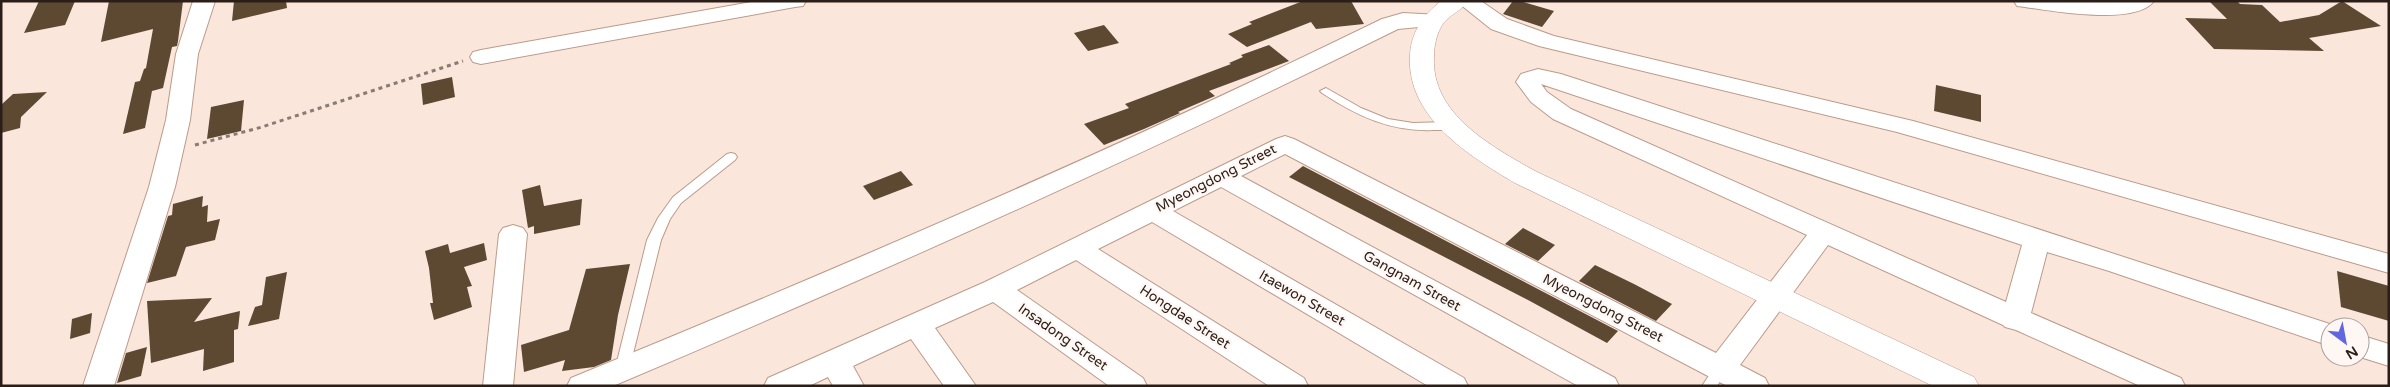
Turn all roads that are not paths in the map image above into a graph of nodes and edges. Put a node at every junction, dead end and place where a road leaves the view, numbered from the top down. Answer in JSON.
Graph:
{"nodes":[{"id":1,"x":204,"y":1,"type":"edge"},
{"id":2,"x":795,"y":1,"type":"edge"},
{"id":3,"x":1457,"y":1,"type":"edge"},
{"id":4,"x":1467,"y":1,"type":"edge"},
{"id":5,"x":2025,"y":1,"type":"edge"},
{"id":6,"x":2143,"y":1,"type":"edge"},
{"id":7,"x":2064,"y":4,"type":"edge"},
{"id":8,"x":1432,"y":20,"type":"junction"},
{"id":9,"x":482,"y":57,"type":"road end"},
{"id":10,"x":1326,"y":91,"type":"dead end"},
{"id":11,"x":1450,"y":126,"type":"junction"},
{"id":12,"x":731,"y":157,"type":"dead end"},
{"id":13,"x":1221,"y":176,"type":"junction"},
{"id":14,"x":1152,"y":210,"type":"junction"},
{"id":15,"x":1824,"y":231,"type":"junction"},
{"id":16,"x":513,"y":234,"type":"dead end"},
{"id":17,"x":2037,"y":240,"type":"junction"},
{"id":18,"x":1077,"y":248,"type":"junction"},
{"id":19,"x":2389,"y":264,"type":"edge"},
{"id":20,"x":995,"y":289,"type":"junction"},
{"id":21,"x":1774,"y":296,"type":"junction"},
{"id":22,"x":2015,"y":320,"type":"junction"},
{"id":23,"x":916,"y":325,"type":"junction"},
{"id":24,"x":2320,"y":332,"type":"edge"},
{"id":25,"x":2370,"y":349,"type":"edge"},
{"id":26,"x":2389,"y":355,"type":"edge"},
{"id":27,"x":622,"y":370,"type":"junction"},
{"id":28,"x":842,"y":374,"type":"edge"},
{"id":29,"x":1715,"y":378,"type":"edge"},
{"id":30,"x":98,"y":386,"type":"edge"},
{"id":31,"x":498,"y":386,"type":"edge"},
{"id":32,"x":582,"y":386,"type":"edge"},
{"id":33,"x":779,"y":386,"type":"edge"},
{"id":34,"x":960,"y":386,"type":"edge"},
{"id":35,"x":1132,"y":386,"type":"edge"},
{"id":36,"x":1293,"y":386,"type":"edge"},
{"id":37,"x":1452,"y":386,"type":"edge"},
{"id":38,"x":1604,"y":386,"type":"edge"},
{"id":39,"x":1754,"y":386,"type":"edge"},
{"id":40,"x":1963,"y":386,"type":"edge"},
{"id":41,"x":2170,"y":386,"type":"edge"}],
"edges":[{"from":1,"to":30,"type":"street"},
{"from":2,"to":9,"type":"street"},
{"from":3,"to":8,"type":"street"},
{"from":4,"to":19,"type":"street"},
{"from":5,"to":7,"type":"street"},
{"from":6,"to":7,"type":"street"},
{"from":8,"to":11,"type":"street"},
{"from":8,"to":27,"type":"street"},
{"from":10,"to":11,"type":"lane"},
{"from":11,"to":21,"type":"street"},
{"from":12,"to":27,"type":"lane"},
{"from":13,"to":14,"type":"street","name":"Myeongdong Street"},
{"from":13,"to":29,"type":"street","name":"Myeongdong Street"},
{"from":13,"to":38,"type":"street","name":"Gangnam Street"},
{"from":14,"to":18,"type":"street","name":"Myeongdong Street"},
{"from":14,"to":37,"type":"street","name":"Itaewon Street"},
{"from":15,"to":17,"type":"street"},
{"from":15,"to":21,"type":"street"},
{"from":15,"to":22,"type":"street"},
{"from":16,"to":31,"type":"street"},
{"from":17,"to":22,"type":"street"},
{"from":17,"to":24,"type":"street"},
{"from":18,"to":20,"type":"street","name":"Myeongdong Street"},
{"from":18,"to":36,"type":"street","name":"Hongdae Street"},
{"from":20,"to":23,"type":"street","name":"Myeongdong Street"},
{"from":20,"to":35,"type":"street","name":"Insadong Street"},
{"from":21,"to":29,"type":"street"},
{"from":21,"to":40,"type":"street"},
{"from":22,"to":41,"type":"street"},
{"from":23,"to":28,"type":"street","name":"Myeongdong Street"},
{"from":23,"to":34,"type":"street"},
{"from":25,"to":26,"type":"street"},
{"from":27,"to":32,"type":"street"},
{"from":28,"to":33,"type":"street","name":"Myeongdong Street"},
{"from":29,"to":39,"type":"street","name":"Myeongdong Street"}]}
